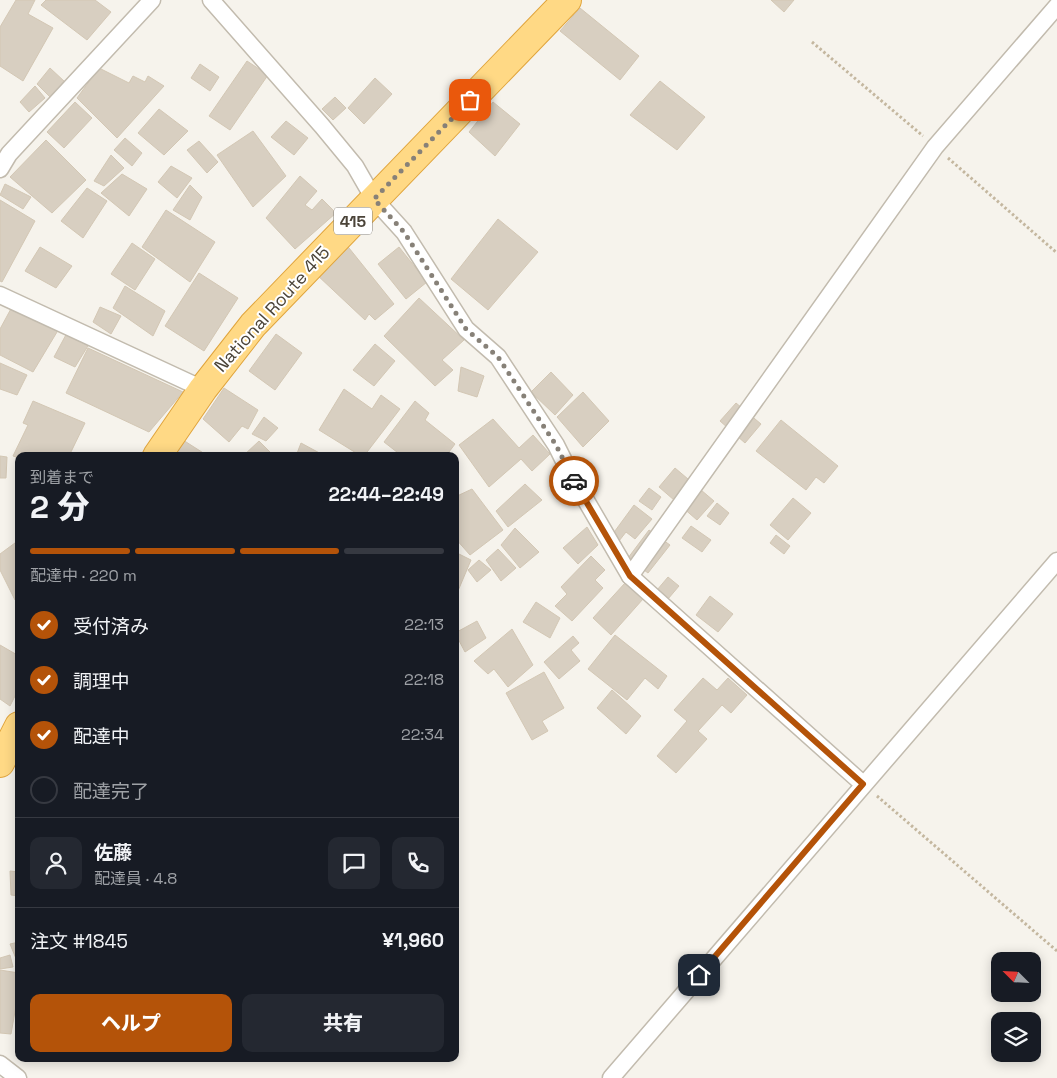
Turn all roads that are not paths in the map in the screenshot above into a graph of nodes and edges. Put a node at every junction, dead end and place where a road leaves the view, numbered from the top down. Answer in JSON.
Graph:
{"nodes":[{"id":1,"x":152,"y":0,"type":"edge"},
{"id":2,"x":211,"y":0,"type":"edge"},
{"id":3,"x":567,"y":0,"type":"edge"},
{"id":4,"x":1057,"y":6,"type":"edge"},
{"id":5,"x":0,"y":169,"type":"edge"},
{"id":6,"x":374,"y":199,"type":"junction"},
{"id":7,"x":0,"y":295,"type":"edge"},
{"id":8,"x":202,"y":389,"type":"junction"},
{"id":9,"x":160,"y":452,"type":"edge"},
{"id":10,"x":1057,"y":561,"type":"edge"},
{"id":11,"x":630,"y":576,"type":"junction"},
{"id":12,"x":15,"y":734,"type":"edge"},
{"id":13,"x":0,"y":763,"type":"edge"},
{"id":14,"x":863,"y":784,"type":"junction"},
{"id":15,"x":0,"y":1064,"type":"edge"},
{"id":16,"x":18,"y":1078,"type":"edge"},
{"id":17,"x":611,"y":1078,"type":"edge"}],
"edges":[{"from":1,"to":5,"type":"street"},
{"from":2,"to":6,"type":"street"},
{"from":3,"to":6,"type":"highway","name":"National Route 415","number":"415"},
{"from":4,"to":11,"type":"street"},
{"from":6,"to":8,"type":"highway","name":"National Route 415","number":"415"},
{"from":6,"to":11,"type":"street"},
{"from":7,"to":8,"type":"street"},
{"from":8,"to":9,"type":"highway","name":"National Route 415","number":"415"},
{"from":10,"to":14,"type":"street"},
{"from":11,"to":14,"type":"street"},
{"from":12,"to":13,"type":"highway"},
{"from":14,"to":17,"type":"street"},
{"from":15,"to":16,"type":"street"}]}
